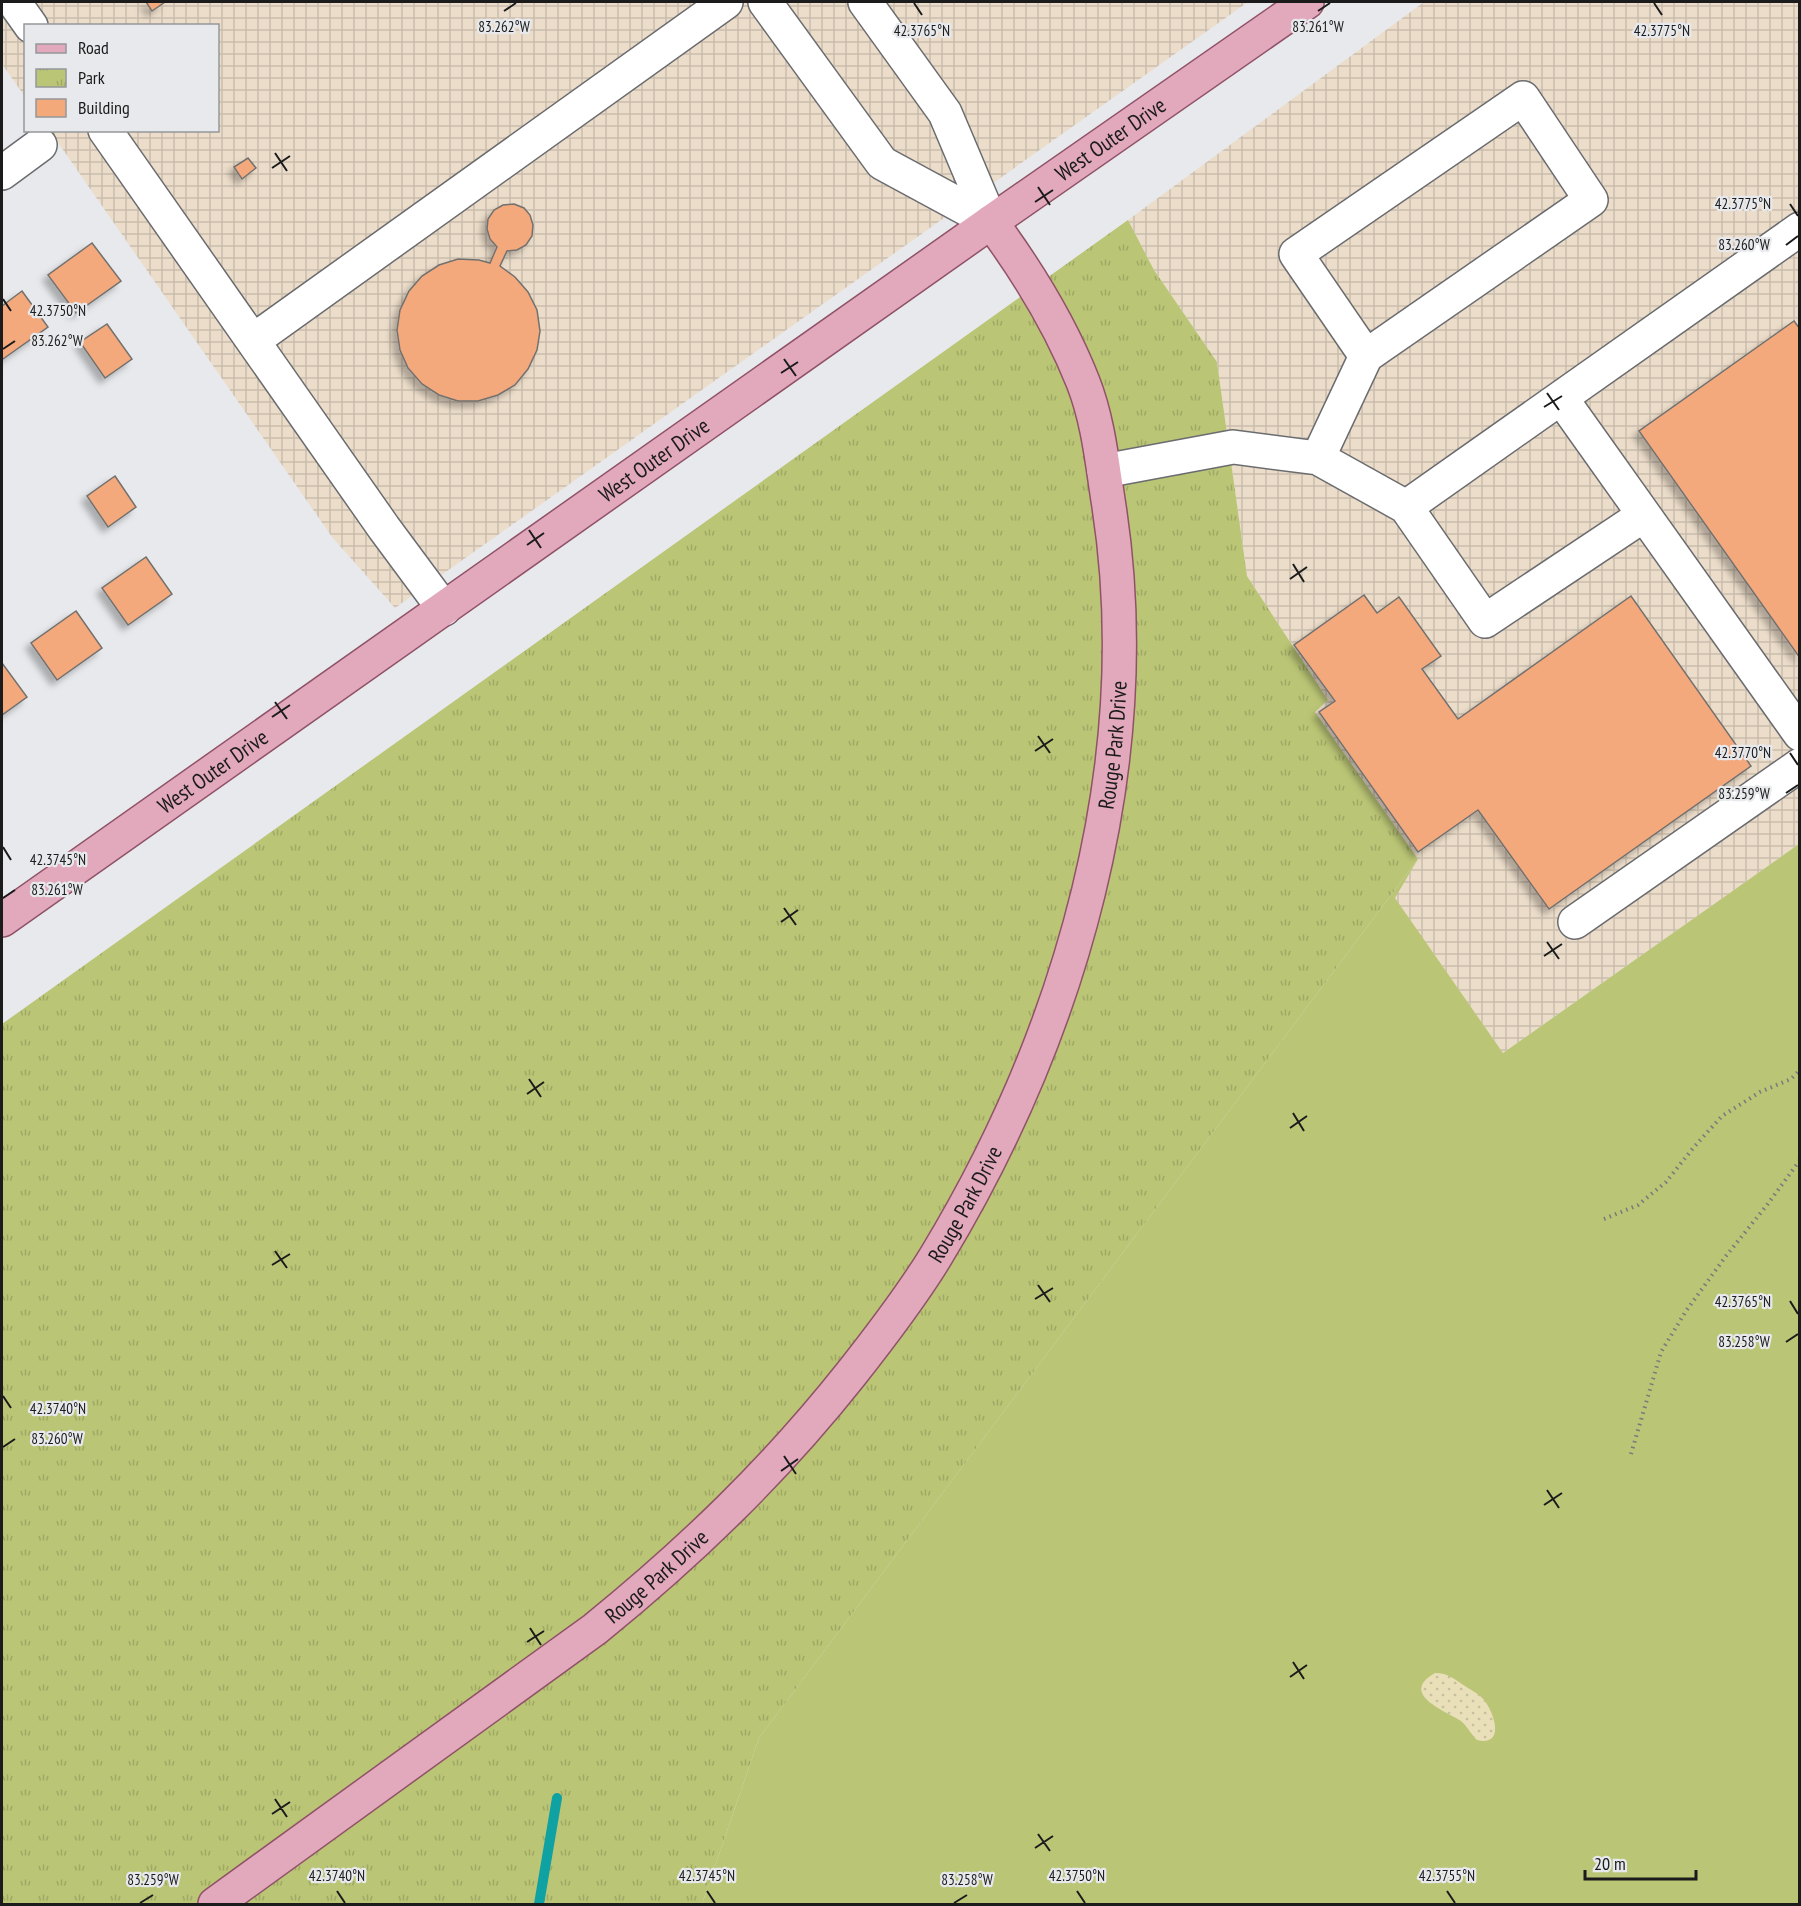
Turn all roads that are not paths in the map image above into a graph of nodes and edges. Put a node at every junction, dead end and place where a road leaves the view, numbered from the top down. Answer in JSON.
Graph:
{"nodes":[{"id":1,"x":14,"y":2,"type":"edge"},
{"id":2,"x":726,"y":2,"type":"edge"},
{"id":3,"x":765,"y":2,"type":"edge"},
{"id":4,"x":865,"y":2,"type":"edge"},
{"id":5,"x":1307,"y":2,"type":"edge"},
{"id":6,"x":30,"y":24,"type":"edge"},
{"id":7,"x":106,"y":132,"type":"edge"},
{"id":8,"x":40,"y":145,"type":"dead end"},
{"id":9,"x":2,"y":173,"type":"edge"},
{"id":10,"x":991,"y":222,"type":"junction"},
{"id":11,"x":1794,"y":244,"type":"edge"},
{"id":12,"x":254,"y":340,"type":"junction"},
{"id":13,"x":1366,"y":356,"type":"junction"},
{"id":14,"x":1561,"y":398,"type":"junction"},
{"id":15,"x":1318,"y":458,"type":"junction"},
{"id":16,"x":1104,"y":471,"type":"junction"},
{"id":17,"x":1406,"y":507,"type":"junction"},
{"id":18,"x":1644,"y":515,"type":"junction"},
{"id":19,"x":444,"y":609,"type":"junction"},
{"id":20,"x":1800,"y":734,"type":"edge"},
{"id":21,"x":1800,"y":765,"type":"edge"},
{"id":22,"x":2,"y":920,"type":"edge"},
{"id":23,"x":1575,"y":922,"type":"dead end"},
{"id":24,"x":215,"y":1905,"type":"edge"}],
"edges":[{"from":1,"to":6,"type":"street"},
{"from":2,"to":12,"type":"street"},
{"from":3,"to":10,"type":"street"},
{"from":4,"to":10,"type":"street"},
{"from":5,"to":10,"type":"main road","name":"West Outer Drive"},
{"from":7,"to":12,"type":"street"},
{"from":8,"to":9,"type":"street"},
{"from":10,"to":16,"type":"main road","name":"Rouge Park Drive"},
{"from":10,"to":19,"type":"main road","name":"West Outer Drive"},
{"from":11,"to":14,"type":"street"},
{"from":12,"to":19,"type":"street"},
{"from":13,"to":13,"type":"street"},
{"from":13,"to":15,"type":"street"},
{"from":14,"to":17,"type":"street"},
{"from":14,"to":18,"type":"street"},
{"from":15,"to":16,"type":"street"},
{"from":15,"to":17,"type":"street"},
{"from":16,"to":24,"type":"main road","name":"Rouge Park Drive"},
{"from":17,"to":18,"type":"street"},
{"from":18,"to":20,"type":"street"},
{"from":19,"to":22,"type":"main road","name":"West Outer Drive"},
{"from":21,"to":23,"type":"street"}]}
